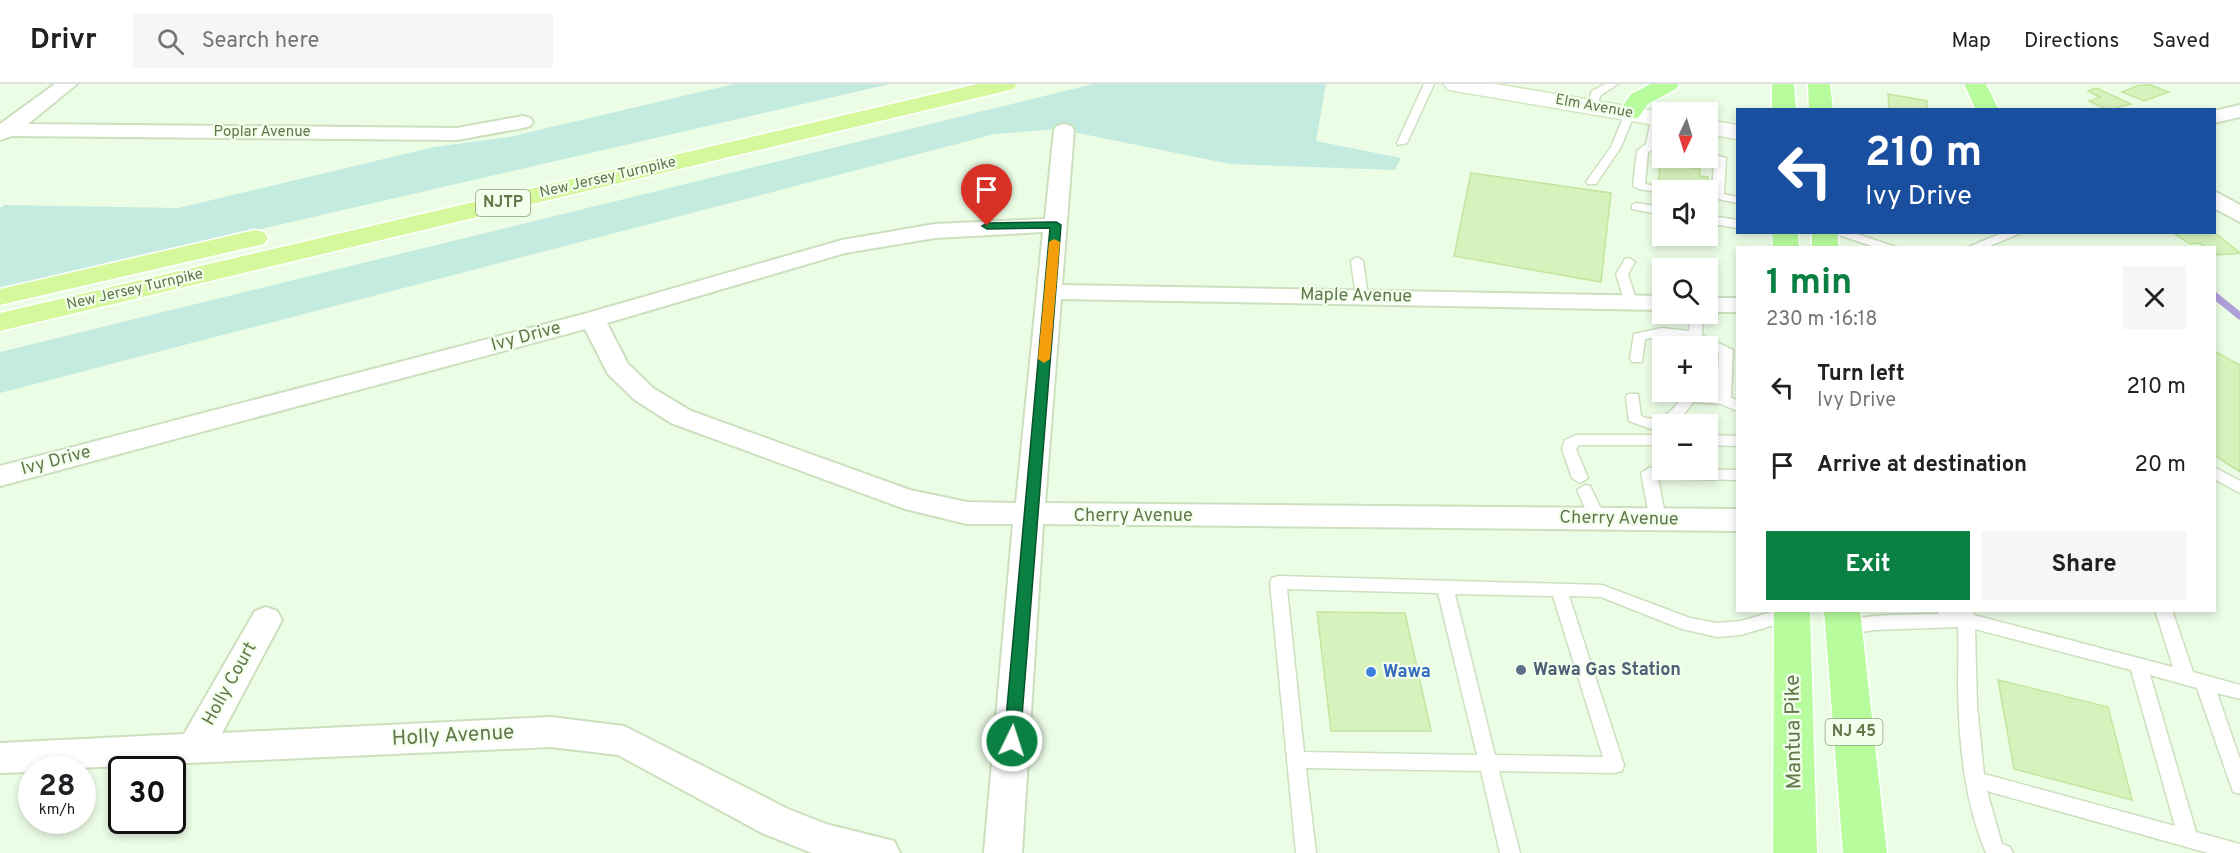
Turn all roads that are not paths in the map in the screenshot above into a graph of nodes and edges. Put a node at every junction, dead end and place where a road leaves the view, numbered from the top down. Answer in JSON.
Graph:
{"nodes":[{"id":1,"x":67,"y":84,"type":"edge"},
{"id":2,"x":929,"y":84,"type":"edge"},
{"id":3,"x":1005,"y":84,"type":"edge"},
{"id":4,"x":1429,"y":84,"type":"edge"},
{"id":5,"x":1455,"y":84,"type":"edge"},
{"id":6,"x":1585,"y":84,"type":"edge"},
{"id":7,"x":1613,"y":84,"type":"edge"},
{"id":8,"x":1668,"y":84,"type":"edge"},
{"id":9,"x":1783,"y":84,"type":"edge"},
{"id":10,"x":1819,"y":84,"type":"edge"},
{"id":11,"x":1834,"y":84,"type":"edge"},
{"id":12,"x":1975,"y":84,"type":"edge"},
{"id":13,"x":1489,"y":87,"type":"edge"},
{"id":14,"x":1527,"y":90,"type":"edge"},
{"id":15,"x":1594,"y":100,"type":"junction"},
{"id":16,"x":1784,"y":108,"type":"edge"},
{"id":17,"x":1821,"y":108,"type":"edge"},
{"id":18,"x":1836,"y":108,"type":"edge"},
{"id":19,"x":1987,"y":108,"type":"edge"},
{"id":20,"x":2238,"y":112,"type":"edge"},
{"id":21,"x":1630,"y":113,"type":"junction"},
{"id":22,"x":1652,"y":117,"type":"edge"},
{"id":23,"x":2216,"y":117,"type":"edge"},
{"id":24,"x":523,"y":122,"type":"dead end"},
{"id":25,"x":1718,"y":129,"type":"edge"},
{"id":26,"x":1064,"y":130,"type":"dead end"},
{"id":27,"x":2,"y":132,"type":"edge"},
{"id":28,"x":1736,"y":132,"type":"edge"},
{"id":29,"x":1402,"y":143,"type":"dead end"},
{"id":30,"x":1652,"y":148,"type":"edge"},
{"id":31,"x":1718,"y":158,"type":"edge"},
{"id":32,"x":1716,"y":180,"type":"edge"},
{"id":33,"x":1592,"y":182,"type":"dead end"},
{"id":34,"x":1652,"y":188,"type":"edge"},
{"id":35,"x":1718,"y":198,"type":"edge"},
{"id":36,"x":2216,"y":199,"type":"edge"},
{"id":37,"x":1736,"y":200,"type":"edge"},
{"id":38,"x":1636,"y":207,"type":"dead end"},
{"id":39,"x":1652,"y":209,"type":"edge"},
{"id":40,"x":2240,"y":215,"type":"edge"},
{"id":41,"x":1718,"y":221,"type":"edge"},
{"id":42,"x":1736,"y":224,"type":"edge"},
{"id":43,"x":1056,"y":225,"type":"junction"},
{"id":44,"x":1843,"y":234,"type":"edge"},
{"id":45,"x":2011,"y":234,"type":"edge"},
{"id":46,"x":1886,"y":246,"type":"edge"},
{"id":47,"x":1978,"y":246,"type":"edge"},
{"id":48,"x":1357,"y":261,"type":"dead end"},
{"id":49,"x":1629,"y":262,"type":"dead end"},
{"id":50,"x":1051,"y":292,"type":"junction"},
{"id":51,"x":1362,"y":296,"type":"junction"},
{"id":52,"x":0,"y":297,"type":"edge"},
{"id":53,"x":1631,"y":303,"type":"junction"},
{"id":54,"x":1652,"y":303,"type":"edge"},
{"id":55,"x":1718,"y":305,"type":"edge"},
{"id":56,"x":1736,"y":305,"type":"edge"},
{"id":57,"x":593,"y":320,"type":"junction"},
{"id":58,"x":0,"y":322,"type":"edge"},
{"id":59,"x":1677,"y":336,"type":"edge"},
{"id":60,"x":1637,"y":359,"type":"dead end"},
{"id":61,"x":1633,"y":397,"type":"dead end"},
{"id":62,"x":1681,"y":402,"type":"edge"},
{"id":63,"x":1652,"y":440,"type":"edge"},
{"id":64,"x":1718,"y":441,"type":"edge"},
{"id":65,"x":1736,"y":444,"type":"edge"},
{"id":66,"x":2216,"y":473,"type":"edge"},
{"id":67,"x":1736,"y":475,"type":"edge"},
{"id":68,"x":0,"y":476,"type":"edge"},
{"id":69,"x":2240,"y":488,"type":"edge"},
{"id":70,"x":1029,"y":516,"type":"junction"},
{"id":71,"x":1598,"y":519,"type":"junction"},
{"id":72,"x":1658,"y":520,"type":"junction"},
{"id":73,"x":1736,"y":520,"type":"edge"},
{"id":74,"x":1445,"y":587,"type":"junction"},
{"id":75,"x":1559,"y":590,"type":"junction"},
{"id":76,"x":1792,"y":612,"type":"edge"},
{"id":77,"x":2164,"y":612,"type":"edge"},
{"id":78,"x":1965,"y":615,"type":"edge"},
{"id":79,"x":1843,"y":619,"type":"edge"},
{"id":80,"x":266,"y":620,"type":"dead end"},
{"id":81,"x":2138,"y":664,"type":"junction"},
{"id":82,"x":2185,"y":676,"type":"junction"},
{"id":83,"x":2204,"y":682,"type":"junction"},
{"id":84,"x":2240,"y":692,"type":"edge"},
{"id":85,"x":195,"y":748,"type":"junction"},
{"id":86,"x":0,"y":758,"type":"edge"},
{"id":87,"x":1296,"y":760,"type":"junction"},
{"id":88,"x":1489,"y":764,"type":"junction"},
{"id":89,"x":1977,"y":780,"type":"junction"},
{"id":90,"x":2240,"y":786,"type":"edge"},
{"id":91,"x":2188,"y":839,"type":"junction"},
{"id":92,"x":881,"y":853,"type":"edge"},
{"id":93,"x":1003,"y":853,"type":"edge"},
{"id":94,"x":1306,"y":853,"type":"edge"},
{"id":95,"x":1510,"y":853,"type":"edge"},
{"id":96,"x":1796,"y":853,"type":"edge"},
{"id":97,"x":1865,"y":853,"type":"edge"},
{"id":98,"x":2003,"y":853,"type":"edge"},
{"id":99,"x":2240,"y":853,"type":"edge"}],
"edges":[{"from":1,"to":27,"type":"street"},
{"from":2,"to":52,"type":"highway","name":"New Jersey Turnpike","number":"NJTP"},
{"from":3,"to":58,"type":"highway","name":"New Jersey Turnpike","number":"NJTP"},
{"from":4,"to":29,"type":"lane"},
{"from":5,"to":13,"type":"main road","name":"Elm Avenue"},
{"from":6,"to":15,"type":"lane"},
{"from":7,"to":15,"type":"lane"},
{"from":8,"to":21,"type":"main road"},
{"from":9,"to":16,"type":"main road"},
{"from":10,"to":17,"type":"main road"},
{"from":11,"to":18,"type":"main road"},
{"from":12,"to":19,"type":"main road"},
{"from":13,"to":14,"type":"main road","name":"Elm Avenue"},
{"from":14,"to":15,"type":"main road","name":"Elm Avenue"},
{"from":15,"to":21,"type":"main road","name":"Elm Avenue"},
{"from":20,"to":23,"type":"street"},
{"from":21,"to":22,"type":"main road","name":"Elm Avenue"},
{"from":21,"to":33,"type":"lane"},
{"from":24,"to":27,"type":"street","name":"Poplar Avenue"},
{"from":25,"to":28,"type":"main road"},
{"from":26,"to":43,"type":"street"},
{"from":30,"to":34,"type":"lane"},
{"from":31,"to":32,"type":"lane"},
{"from":35,"to":37,"type":"lane"},
{"from":36,"to":40,"type":"street"},
{"from":38,"to":39,"type":"lane"},
{"from":41,"to":42,"type":"lane"},
{"from":43,"to":50,"type":"street"},
{"from":43,"to":57,"type":"street","name":"Ivy Drive"},
{"from":44,"to":46,"type":"lane"},
{"from":45,"to":47,"type":"lane"},
{"from":48,"to":51,"type":"lane"},
{"from":49,"to":53,"type":"lane"},
{"from":50,"to":51,"type":"street","name":"Maple Avenue"},
{"from":50,"to":70,"type":"street"},
{"from":51,"to":53,"type":"street","name":"Maple Avenue"},
{"from":53,"to":54,"type":"street","name":"Maple Avenue"},
{"from":55,"to":56,"type":"street"},
{"from":57,"to":68,"type":"street","name":"Ivy Drive"},
{"from":57,"to":70,"type":"street","name":"Cherry Avenue"},
{"from":59,"to":60,"type":"lane"},
{"from":61,"to":62,"type":"lane"},
{"from":63,"to":71,"type":"lane"},
{"from":64,"to":65,"type":"lane"},
{"from":66,"to":69,"type":"lane"},
{"from":67,"to":72,"type":"lane"},
{"from":70,"to":71,"type":"street","name":"Cherry Avenue"},
{"from":70,"to":93,"type":"street"},
{"from":71,"to":72,"type":"street","name":"Cherry Avenue"},
{"from":72,"to":73,"type":"street","name":"Cherry Avenue"},
{"from":74,"to":75,"type":"lane"},
{"from":74,"to":87,"type":"lane"},
{"from":74,"to":88,"type":"lane"},
{"from":75,"to":76,"type":"lane"},
{"from":75,"to":88,"type":"lane"},
{"from":76,"to":96,"type":"main road","name":"Mantua Pike"},
{"from":77,"to":82,"type":"lane"},
{"from":78,"to":79,"type":"lane"},
{"from":78,"to":81,"type":"lane"},
{"from":78,"to":89,"type":"lane"},
{"from":79,"to":97,"type":"main road","number":"NJ 45"},
{"from":80,"to":85,"type":"street","name":"Holly Court"},
{"from":81,"to":82,"type":"lane"},
{"from":81,"to":91,"type":"lane"},
{"from":82,"to":83,"type":"lane"},
{"from":83,"to":84,"type":"lane"},
{"from":83,"to":90,"type":"lane"},
{"from":85,"to":86,"type":"street","name":"Holly Avenue"},
{"from":85,"to":92,"type":"street","name":"Holly Avenue"},
{"from":87,"to":88,"type":"lane"},
{"from":87,"to":94,"type":"lane"},
{"from":88,"to":95,"type":"lane"},
{"from":89,"to":91,"type":"lane"},
{"from":89,"to":98,"type":"lane"},
{"from":91,"to":99,"type":"lane"}]}
